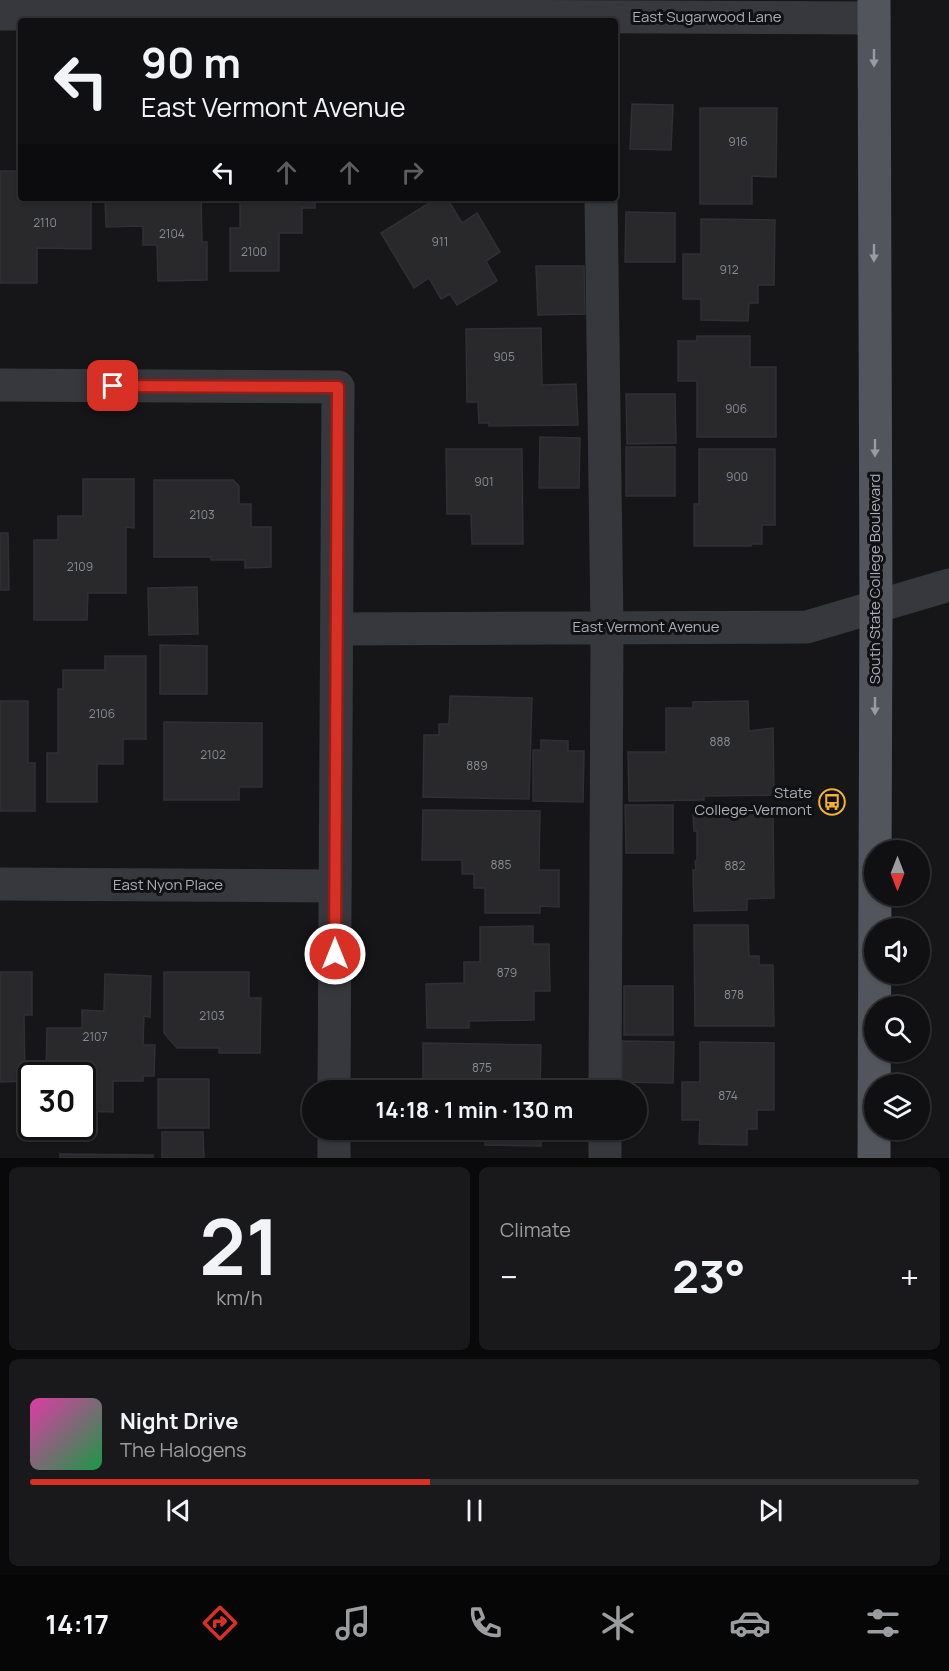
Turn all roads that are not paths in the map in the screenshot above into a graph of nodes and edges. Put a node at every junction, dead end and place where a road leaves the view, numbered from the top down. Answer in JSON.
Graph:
{"nodes":[{"id":1,"x":144,"y":8,"type":"edge"},
{"id":2,"x":874,"y":9,"type":"edge"},
{"id":3,"x":0,"y":14,"type":"edge"},
{"id":4,"x":601,"y":201,"type":"edge"},
{"id":5,"x":0,"y":385,"type":"edge"},
{"id":6,"x":949,"y":585,"type":"edge"},
{"id":7,"x":876,"y":608,"type":"junction"},
{"id":8,"x":606,"y":627,"type":"junction"},
{"id":9,"x":337,"y":629,"type":"junction"},
{"id":10,"x":0,"y":884,"type":"edge"},
{"id":11,"x":335,"y":886,"type":"junction"},
{"id":12,"x":334,"y":1080,"type":"edge"},
{"id":13,"x":605,"y":1080,"type":"edge"},
{"id":14,"x":334,"y":1140,"type":"edge"},
{"id":15,"x":605,"y":1140,"type":"edge"},
{"id":16,"x":334,"y":1158,"type":"edge"},
{"id":17,"x":605,"y":1158,"type":"edge"},
{"id":18,"x":873,"y":1158,"type":"edge"}],
"edges":[{"from":1,"to":2,"type":"street","name":"East Sugarwood Lane"},
{"from":1,"to":3,"type":"street","name":"East Sugarwood Lane"},
{"from":2,"to":7,"type":"main road","name":"South State College Boulevard","one_way":true},
{"from":4,"to":8,"type":"street"},
{"from":5,"to":9,"type":"street"},
{"from":6,"to":7,"type":"street","name":"East Vermont Avenue"},
{"from":7,"to":8,"type":"street","name":"East Vermont Avenue"},
{"from":7,"to":18,"type":"main road","name":"South State College Boulevard","one_way":true},
{"from":8,"to":9,"type":"street","name":"East Vermont Avenue"},
{"from":8,"to":13,"type":"street"},
{"from":9,"to":11,"type":"street"},
{"from":10,"to":11,"type":"street","name":"East Nyon Place"},
{"from":11,"to":12,"type":"street"},
{"from":14,"to":16,"type":"street"},
{"from":15,"to":17,"type":"street"}]}
